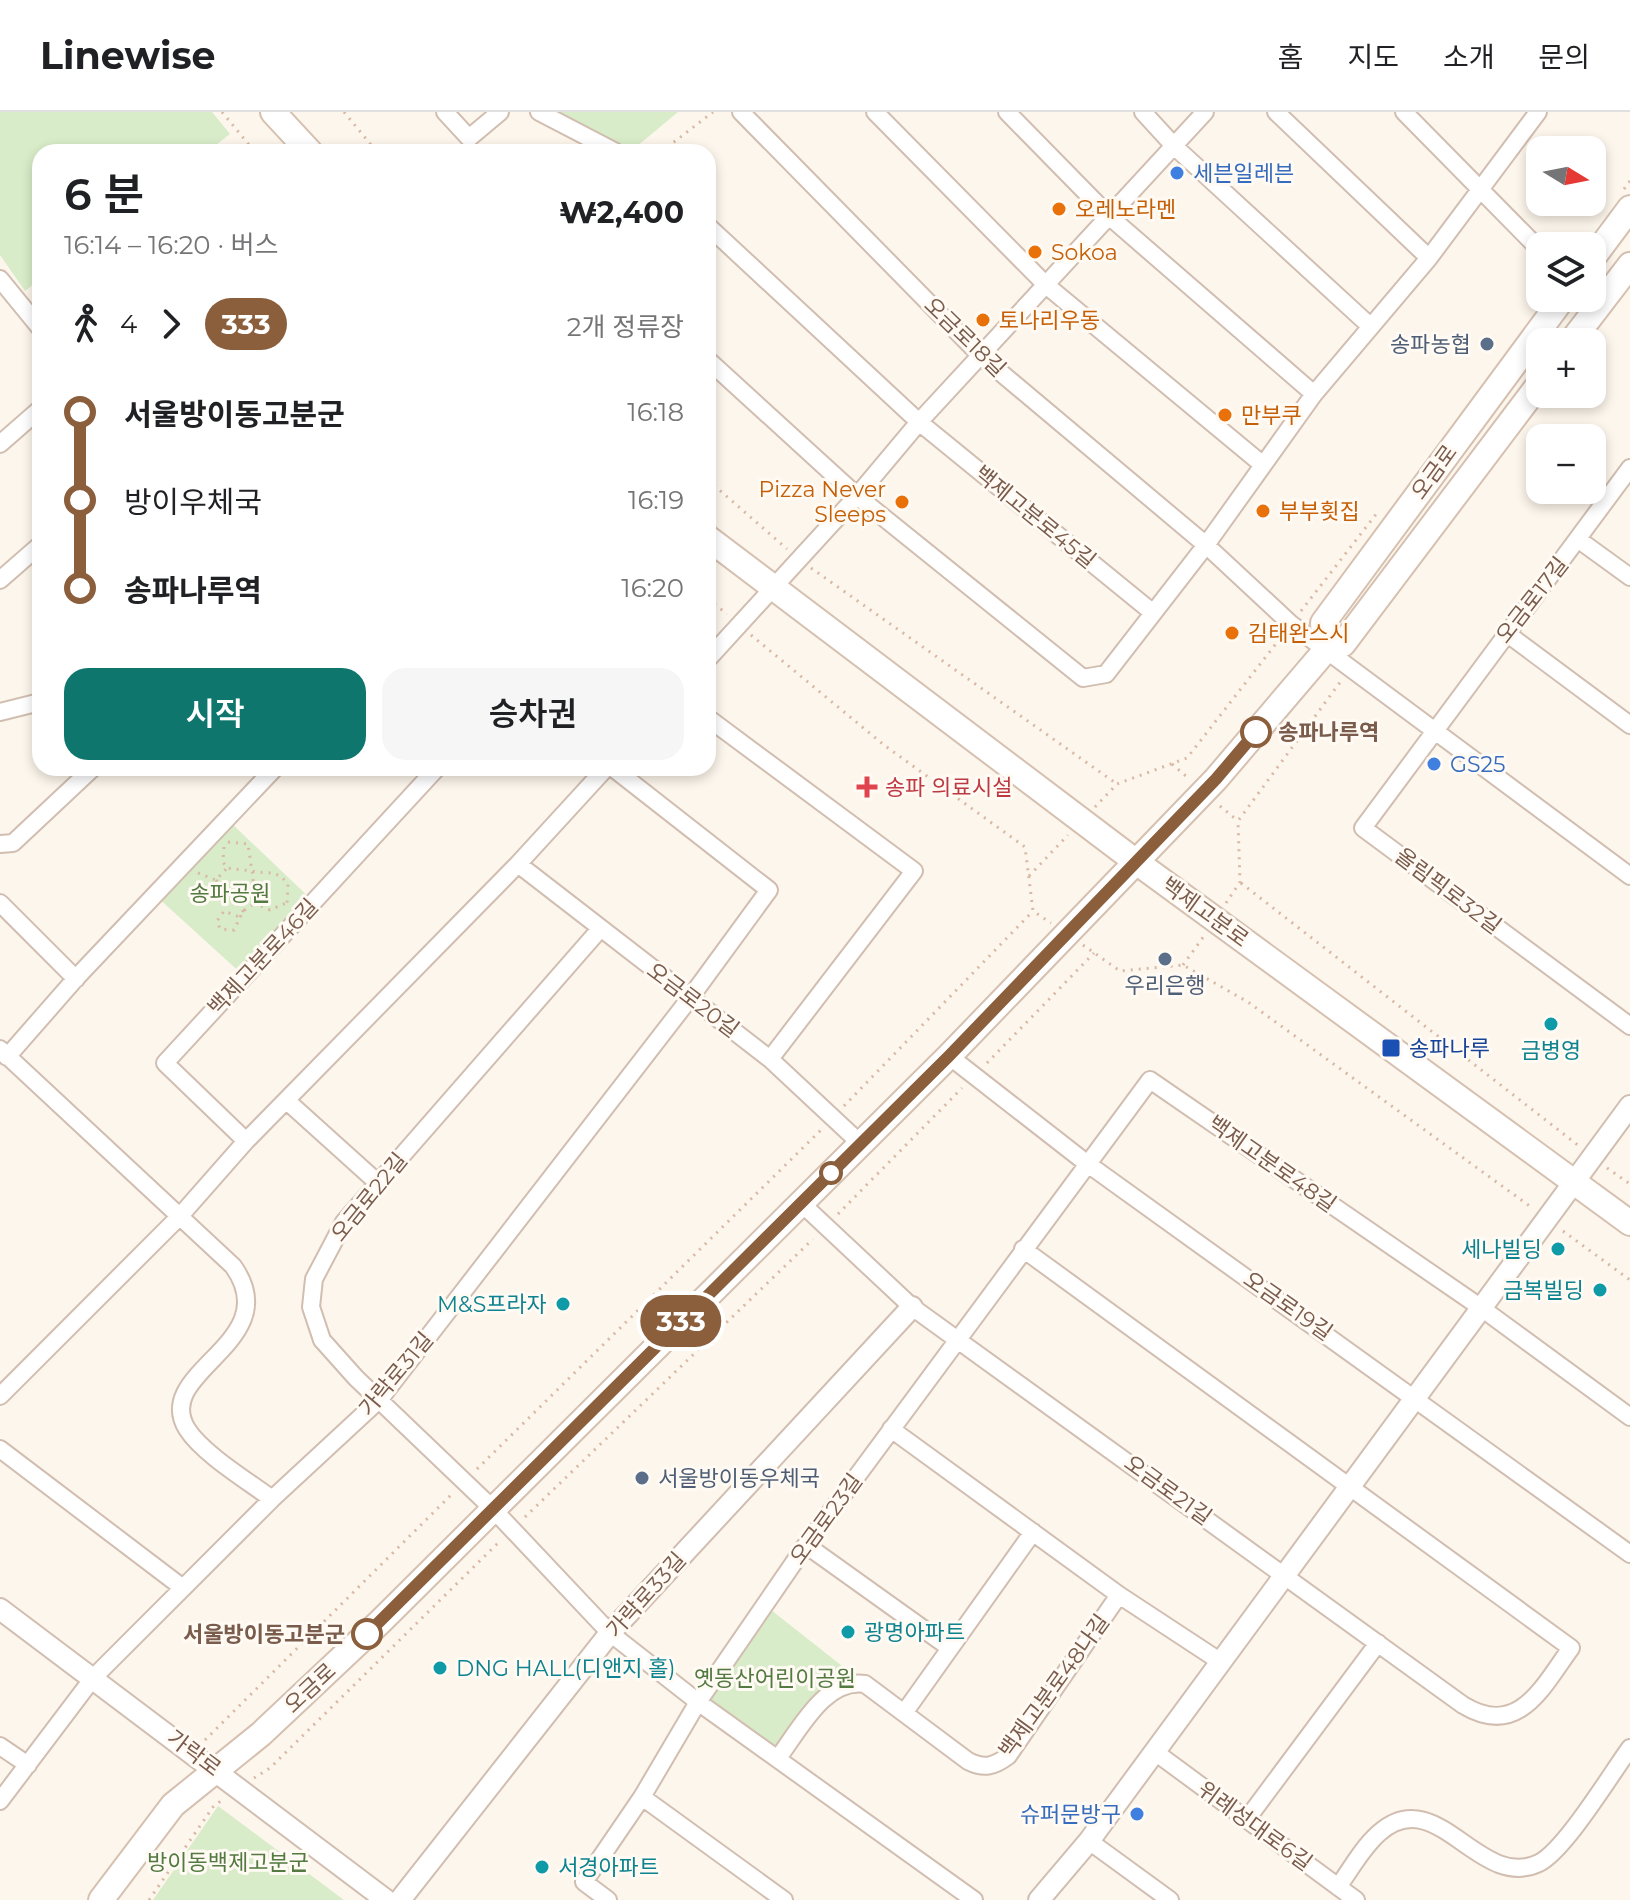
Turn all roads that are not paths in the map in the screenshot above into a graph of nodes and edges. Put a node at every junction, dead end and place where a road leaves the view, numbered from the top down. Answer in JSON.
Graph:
{"nodes":[{"id":1,"x":273,"y":112,"type":"edge"},
{"id":2,"x":445,"y":112,"type":"edge"},
{"id":3,"x":500,"y":112,"type":"edge"},
{"id":4,"x":539,"y":112,"type":"edge"},
{"id":5,"x":741,"y":112,"type":"edge"},
{"id":6,"x":875,"y":112,"type":"edge"},
{"id":7,"x":1007,"y":112,"type":"edge"},
{"id":8,"x":1143,"y":112,"type":"edge"},
{"id":9,"x":1205,"y":112,"type":"edge"},
{"id":10,"x":1276,"y":112,"type":"edge"},
{"id":11,"x":1404,"y":112,"type":"edge"},
{"id":12,"x":1538,"y":112,"type":"edge"},
{"id":13,"x":303,"y":144,"type":"edge"},
{"id":14,"x":601,"y":144,"type":"edge"},
{"id":15,"x":1175,"y":147,"type":"junction"},
{"id":16,"x":1480,"y":191,"type":"junction"},
{"id":17,"x":1630,"y":208,"type":"edge"},
{"id":18,"x":1110,"y":217,"type":"junction"},
{"id":19,"x":716,"y":233,"type":"edge"},
{"id":20,"x":1526,"y":236,"type":"edge"},
{"id":21,"x":1606,"y":240,"type":"edge"},
{"id":22,"x":1429,"y":258,"type":"junction"},
{"id":23,"x":1630,"y":265,"type":"edge"},
{"id":24,"x":0,"y":279,"type":"edge"},
{"id":25,"x":1046,"y":285,"type":"junction"},
{"id":26,"x":1553,"y":312,"type":"edge"},
{"id":27,"x":32,"y":318,"type":"edge"},
{"id":28,"x":1370,"y":326,"type":"junction"},
{"id":29,"x":1582,"y":328,"type":"edge"},
{"id":30,"x":981,"y":356,"type":"junction"},
{"id":31,"x":716,"y":367,"type":"edge"},
{"id":32,"x":1314,"y":394,"type":"junction"},
{"id":33,"x":1526,"y":402,"type":"edge"},
{"id":34,"x":32,"y":416,"type":"edge"},
{"id":35,"x":919,"y":422,"type":"junction"},
{"id":36,"x":0,"y":444,"type":"edge"},
{"id":37,"x":1263,"y":465,"type":"junction"},
{"id":38,"x":1630,"y":468,"type":"edge"},
{"id":39,"x":857,"y":496,"type":"junction"},
{"id":40,"x":1579,"y":540,"type":"junction"},
{"id":41,"x":716,"y":544,"type":"edge"},
{"id":42,"x":1206,"y":545,"type":"junction"},
{"id":43,"x":32,"y":552,"type":"edge"},
{"id":44,"x":1630,"y":577,"type":"edge"},
{"id":45,"x":0,"y":580,"type":"edge"},
{"id":46,"x":774,"y":588,"type":"junction"},
{"id":47,"x":1152,"y":612,"type":"junction"},
{"id":48,"x":1509,"y":635,"type":"junction"},
{"id":49,"x":716,"y":650,"type":"edge"},
{"id":50,"x":1325,"y":651,"type":"junction"},
{"id":51,"x":32,"y":704,"type":"edge"},
{"id":52,"x":0,"y":712,"type":"edge"},
{"id":53,"x":716,"y":724,"type":"edge"},
{"id":54,"x":1630,"y":725,"type":"edge"},
{"id":55,"x":1434,"y":732,"type":"junction"},
{"id":56,"x":84,"y":776,"type":"edge"},
{"id":57,"x":269,"y":776,"type":"edge"},
{"id":58,"x":430,"y":776,"type":"edge"},
{"id":59,"x":599,"y":776,"type":"edge"},
{"id":60,"x":623,"y":776,"type":"edge"},
{"id":61,"x":0,"y":844,"type":"edge"},
{"id":62,"x":1135,"y":861,"type":"junction"},
{"id":63,"x":518,"y":864,"type":"junction"},
{"id":64,"x":1630,"y":876,"type":"edge"},
{"id":65,"x":0,"y":903,"type":"edge"},
{"id":66,"x":600,"y":929,"type":"junction"},
{"id":67,"x":76,"y":979,"type":"junction"},
{"id":68,"x":690,"y":998,"type":"junction"},
{"id":69,"x":1630,"y":1026,"type":"edge"},
{"id":70,"x":3,"y":1053,"type":"edge"},
{"id":71,"x":949,"y":1056,"type":"junction"},
{"id":72,"x":770,"y":1059,"type":"junction"},
{"id":73,"x":287,"y":1101,"type":"junction"},
{"id":74,"x":1630,"y":1106,"type":"edge"},
{"id":75,"x":246,"y":1141,"type":"junction"},
{"id":76,"x":861,"y":1144,"type":"junction"},
{"id":77,"x":1085,"y":1162,"type":"junction"},
{"id":78,"x":1574,"y":1181,"type":"junction"},
{"id":79,"x":378,"y":1183,"type":"junction"},
{"id":80,"x":801,"y":1203,"type":"junction"},
{"id":81,"x":180,"y":1216,"type":"junction"},
{"id":82,"x":1630,"y":1223,"type":"edge"},
{"id":83,"x":1023,"y":1249,"type":"junction"},
{"id":84,"x":912,"y":1307,"type":"junction"},
{"id":85,"x":1480,"y":1307,"type":"junction"},
{"id":86,"x":957,"y":1338,"type":"junction"},
{"id":87,"x":0,"y":1396,"type":"edge"},
{"id":88,"x":1415,"y":1396,"type":"junction"},
{"id":89,"x":380,"y":1399,"type":"junction"},
{"id":90,"x":1630,"y":1417,"type":"edge"},
{"id":91,"x":891,"y":1429,"type":"junction"},
{"id":92,"x":0,"y":1449,"type":"edge"},
{"id":93,"x":1350,"y":1485,"type":"junction"},
{"id":94,"x":272,"y":1499,"type":"junction"},
{"id":95,"x":492,"y":1508,"type":"junction"},
{"id":96,"x":1033,"y":1532,"type":"junction"},
{"id":97,"x":806,"y":1545,"type":"junction"},
{"id":98,"x":1630,"y":1554,"type":"edge"},
{"id":99,"x":1284,"y":1574,"type":"junction"},
{"id":100,"x":183,"y":1588,"type":"junction"},
{"id":101,"x":1119,"y":1595,"type":"junction"},
{"id":102,"x":0,"y":1609,"type":"edge"},
{"id":103,"x":610,"y":1633,"type":"junction"},
{"id":104,"x":1378,"y":1643,"type":"junction"},
{"id":105,"x":950,"y":1648,"type":"junction"},
{"id":106,"x":1221,"y":1662,"type":"junction"},
{"id":107,"x":93,"y":1678,"type":"junction"},
{"id":108,"x":698,"y":1702,"type":"junction"},
{"id":109,"x":904,"y":1713,"type":"junction"},
{"id":110,"x":0,"y":1746,"type":"edge"},
{"id":111,"x":1630,"y":1748,"type":"edge"},
{"id":112,"x":1155,"y":1752,"type":"junction"},
{"id":113,"x":778,"y":1758,"type":"junction"},
{"id":114,"x":28,"y":1765,"type":"junction"},
{"id":115,"x":217,"y":1770,"type":"junction"},
{"id":116,"x":642,"y":1797,"type":"junction"},
{"id":117,"x":0,"y":1801,"type":"edge"},
{"id":118,"x":1247,"y":1819,"type":"junction"},
{"id":119,"x":1089,"y":1841,"type":"junction"},
{"id":120,"x":1338,"y":1887,"type":"junction"},
{"id":121,"x":101,"y":1900,"type":"edge"},
{"id":122,"x":386,"y":1900,"type":"edge"},
{"id":123,"x":400,"y":1900,"type":"edge"},
{"id":124,"x":608,"y":1900,"type":"edge"},
{"id":125,"x":784,"y":1900,"type":"edge"},
{"id":126,"x":974,"y":1900,"type":"edge"},
{"id":127,"x":1039,"y":1900,"type":"edge"},
{"id":128,"x":1170,"y":1900,"type":"edge"},
{"id":129,"x":1356,"y":1900,"type":"edge"}],
"edges":[{"from":1,"to":13,"type":"main road"},
{"from":2,"to":3,"type":"street"},
{"from":4,"to":14,"type":"street"},
{"from":5,"to":30,"type":"street","name":"오금로18길"},
{"from":6,"to":25,"type":"street"},
{"from":7,"to":18,"type":"street"},
{"from":8,"to":15,"type":"street"},
{"from":9,"to":15,"type":"street"},
{"from":10,"to":22,"type":"street"},
{"from":11,"to":16,"type":"street"},
{"from":12,"to":16,"type":"street"},
{"from":15,"to":18,"type":"street"},
{"from":15,"to":28,"type":"street"},
{"from":16,"to":20,"type":"street"},
{"from":16,"to":22,"type":"street"},
{"from":17,"to":21,"type":"main road"},
{"from":18,"to":25,"type":"street"},
{"from":18,"to":32,"type":"street"},
{"from":19,"to":35,"type":"street","name":"백제고분로45길"},
{"from":22,"to":28,"type":"street"},
{"from":23,"to":29,"type":"main road"},
{"from":24,"to":27,"type":"street"},
{"from":25,"to":30,"type":"street"},
{"from":25,"to":37,"type":"street"},
{"from":26,"to":50,"type":"main road","name":"오금로"},
{"from":28,"to":32,"type":"street"},
{"from":30,"to":35,"type":"street"},
{"from":30,"to":42,"type":"street","name":"오금로18길"},
{"from":31,"to":39,"type":"street"},
{"from":32,"to":37,"type":"street"},
{"from":33,"to":50,"type":"main road","name":"오금로"},
{"from":34,"to":36,"type":"street"},
{"from":35,"to":39,"type":"street"},
{"from":35,"to":47,"type":"street","name":"백제고분로45길"},
{"from":37,"to":42,"type":"street"},
{"from":38,"to":40,"type":"street","name":"오금로17길"},
{"from":39,"to":46,"type":"street"},
{"from":39,"to":47,"type":"street"},
{"from":40,"to":44,"type":"street"},
{"from":40,"to":48,"type":"street","name":"오금로17길"},
{"from":41,"to":46,"type":"main road","name":"백제고분로"},
{"from":42,"to":47,"type":"street"},
{"from":42,"to":50,"type":"street","name":"오금로18길"},
{"from":43,"to":45,"type":"street"},
{"from":46,"to":49,"type":"street"},
{"from":46,"to":62,"type":"main road","name":"백제고분로"},
{"from":48,"to":54,"type":"street"},
{"from":48,"to":55,"type":"street","name":"오금로17길"},
{"from":50,"to":55,"type":"street"},
{"from":50,"to":62,"type":"main road","name":"오금로"},
{"from":51,"to":52,"type":"street"},
{"from":53,"to":72,"type":"street"},
{"from":55,"to":64,"type":"street"},
{"from":55,"to":69,"type":"street","name":"올림픽로32길"},
{"from":56,"to":61,"type":"street"},
{"from":57,"to":67,"type":"street"},
{"from":58,"to":75,"type":"street","name":"백제고분로46길"},
{"from":59,"to":63,"type":"street"},
{"from":60,"to":68,"type":"street"},
{"from":62,"to":71,"type":"main road","name":"오금로"},
{"from":62,"to":78,"type":"main road","name":"백제고분로"},
{"from":63,"to":66,"type":"street","name":"오금로20길"},
{"from":63,"to":73,"type":"street"},
{"from":65,"to":67,"type":"street"},
{"from":66,"to":68,"type":"street","name":"오금로20길"},
{"from":66,"to":79,"type":"street","name":"오금로22길"},
{"from":67,"to":70,"type":"street"},
{"from":68,"to":72,"type":"street","name":"오금로20길"},
{"from":68,"to":89,"type":"street","name":"가락로31길"},
{"from":70,"to":81,"type":"street"},
{"from":71,"to":76,"type":"main road","name":"오금로"},
{"from":71,"to":77,"type":"street","name":"오금로19길"},
{"from":72,"to":76,"type":"street","name":"오금로20길"},
{"from":73,"to":75,"type":"street"},
{"from":73,"to":79,"type":"street"},
{"from":74,"to":78,"type":"street"},
{"from":75,"to":81,"type":"street"},
{"from":76,"to":80,"type":"main road","name":"오금로"},
{"from":77,"to":83,"type":"street"},
{"from":77,"to":85,"type":"street","name":"백제고분로48길"},
{"from":77,"to":88,"type":"street","name":"오금로19길"},
{"from":78,"to":82,"type":"main road","name":"백제고분로"},
{"from":78,"to":85,"type":"street"},
{"from":79,"to":89,"type":"street","name":"오금로22길"},
{"from":80,"to":84,"type":"street","name":"오금로21길"},
{"from":80,"to":95,"type":"main road","name":"오금로"},
{"from":81,"to":87,"type":"street"},
{"from":81,"to":94,"type":"street"},
{"from":83,"to":86,"type":"street"},
{"from":83,"to":93,"type":"street"},
{"from":84,"to":86,"type":"street","name":"오금로21길"},
{"from":84,"to":103,"type":"street","name":"가락로33길"},
{"from":85,"to":88,"type":"street"},
{"from":85,"to":90,"type":"street","name":"백제고분로48길"},
{"from":86,"to":91,"type":"street","name":"오금로23길"},
{"from":86,"to":99,"type":"street","name":"오금로21길"},
{"from":88,"to":93,"type":"street"},
{"from":88,"to":98,"type":"street","name":"오금로19길"},
{"from":89,"to":94,"type":"street","name":"가락로31길"},
{"from":89,"to":95,"type":"street","name":"오금로22길"},
{"from":91,"to":96,"type":"street","name":"백제고분로48나길"},
{"from":91,"to":97,"type":"street","name":"오금로23길"},
{"from":92,"to":100,"type":"street"},
{"from":93,"to":99,"type":"street"},
{"from":93,"to":104,"type":"street","name":"오금로21길"},
{"from":94,"to":100,"type":"street","name":"가락로31길"},
{"from":95,"to":103,"type":"street"},
{"from":95,"to":115,"type":"main road","name":"오금로"},
{"from":96,"to":101,"type":"street","name":"백제고분로48나길"},
{"from":96,"to":105,"type":"street"},
{"from":97,"to":105,"type":"street"},
{"from":97,"to":108,"type":"street","name":"오금로23길"},
{"from":99,"to":104,"type":"street","name":"오금로21길"},
{"from":99,"to":106,"type":"street"},
{"from":100,"to":107,"type":"street","name":"가락로31길"},
{"from":101,"to":106,"type":"street","name":"백제고분로48나길"},
{"from":101,"to":109,"type":"street","name":"백제고분로48나길"},
{"from":102,"to":107,"type":"street","name":"가락로"},
{"from":103,"to":108,"type":"street"},
{"from":103,"to":123,"type":"street","name":"가락로33길"},
{"from":104,"to":118,"type":"street"},
{"from":105,"to":109,"type":"street"},
{"from":106,"to":112,"type":"street"},
{"from":107,"to":114,"type":"street","name":"가락로31길"},
{"from":107,"to":115,"type":"street","name":"가락로"},
{"from":108,"to":113,"type":"street"},
{"from":108,"to":116,"type":"street","name":"오금로23길"},
{"from":109,"to":113,"type":"street","name":"백제고분로48나길"},
{"from":110,"to":114,"type":"street"},
{"from":111,"to":120,"type":"street"},
{"from":112,"to":118,"type":"street","name":"위례성대로6길"},
{"from":112,"to":119,"type":"street"},
{"from":113,"to":126,"type":"street"},
{"from":114,"to":117,"type":"street","name":"가락로31길"},
{"from":115,"to":121,"type":"main road","name":"오금로"},
{"from":115,"to":122,"type":"street","name":"가락로"},
{"from":116,"to":124,"type":"street","name":"오금로23길"},
{"from":116,"to":125,"type":"street"},
{"from":118,"to":120,"type":"street","name":"위례성대로6길"},
{"from":119,"to":127,"type":"street"},
{"from":119,"to":128,"type":"street"},
{"from":120,"to":129,"type":"street","name":"위례성대로6길"}]}
